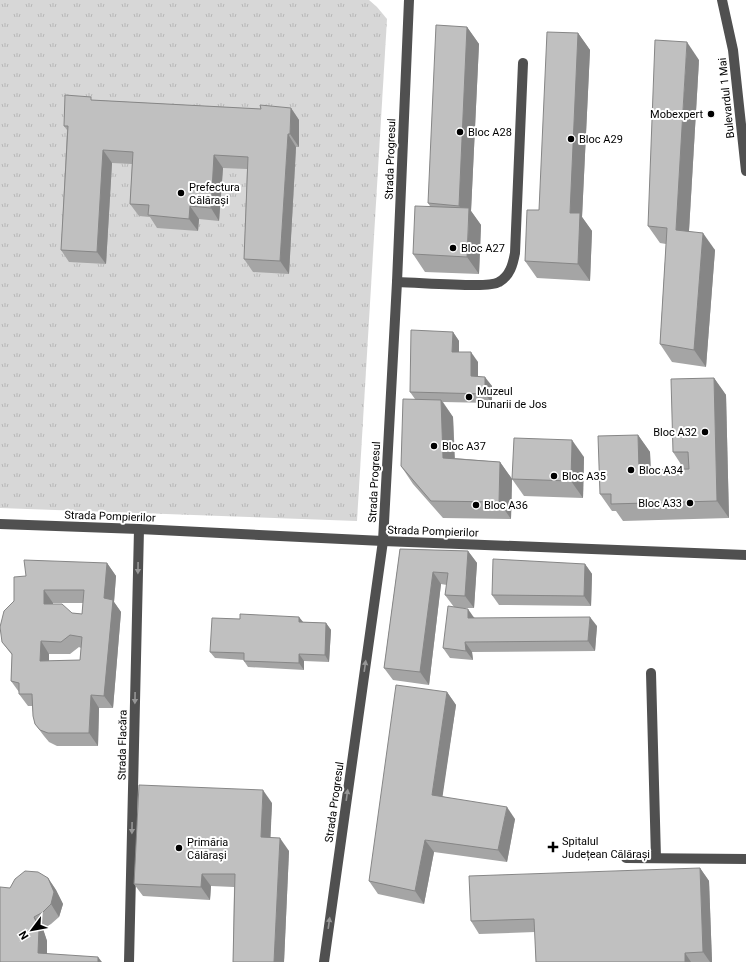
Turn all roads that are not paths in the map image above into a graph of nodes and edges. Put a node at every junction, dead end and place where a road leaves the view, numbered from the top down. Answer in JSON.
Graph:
{"nodes":[{"id":1,"x":409,"y":0,"type":"edge"},
{"id":2,"x":722,"y":0,"type":"edge"},
{"id":3,"x":524,"y":63,"type":"dead end"},
{"id":4,"x":746,"y":171,"type":"edge"},
{"id":5,"x":397,"y":282,"type":"junction"},
{"id":6,"x":0,"y":524,"type":"edge"},
{"id":7,"x":139,"y":529,"type":"junction"},
{"id":8,"x":383,"y":541,"type":"junction"},
{"id":9,"x":746,"y":555,"type":"edge"},
{"id":10,"x":651,"y":673,"type":"dead end"},
{"id":11,"x":626,"y":858,"type":"dead end"},
{"id":12,"x":656,"y":858,"type":"junction"},
{"id":13,"x":746,"y":859,"type":"edge"},
{"id":14,"x":129,"y":962,"type":"edge"},
{"id":15,"x":324,"y":962,"type":"edge"}],
"edges":[{"from":1,"to":5,"type":"street","name":"Strada Progresul"},
{"from":2,"to":4,"type":"street","name":"Bulevardul 1 Mai"},
{"from":3,"to":5,"type":"street"},
{"from":5,"to":8,"type":"street","name":"Strada Progresul"},
{"from":6,"to":7,"type":"street","name":"Strada Pompierilor"},
{"from":7,"to":8,"type":"street","name":"Strada Pompierilor"},
{"from":7,"to":14,"type":"street","name":"Strada Flacăra","one_way":true},
{"from":8,"to":9,"type":"street","name":"Strada Pompierilor"},
{"from":15,"to":8,"type":"street","name":"Strada Progresul","one_way":true},
{"from":10,"to":12,"type":"street"},
{"from":11,"to":12,"type":"street"},
{"from":12,"to":13,"type":"street"}]}
